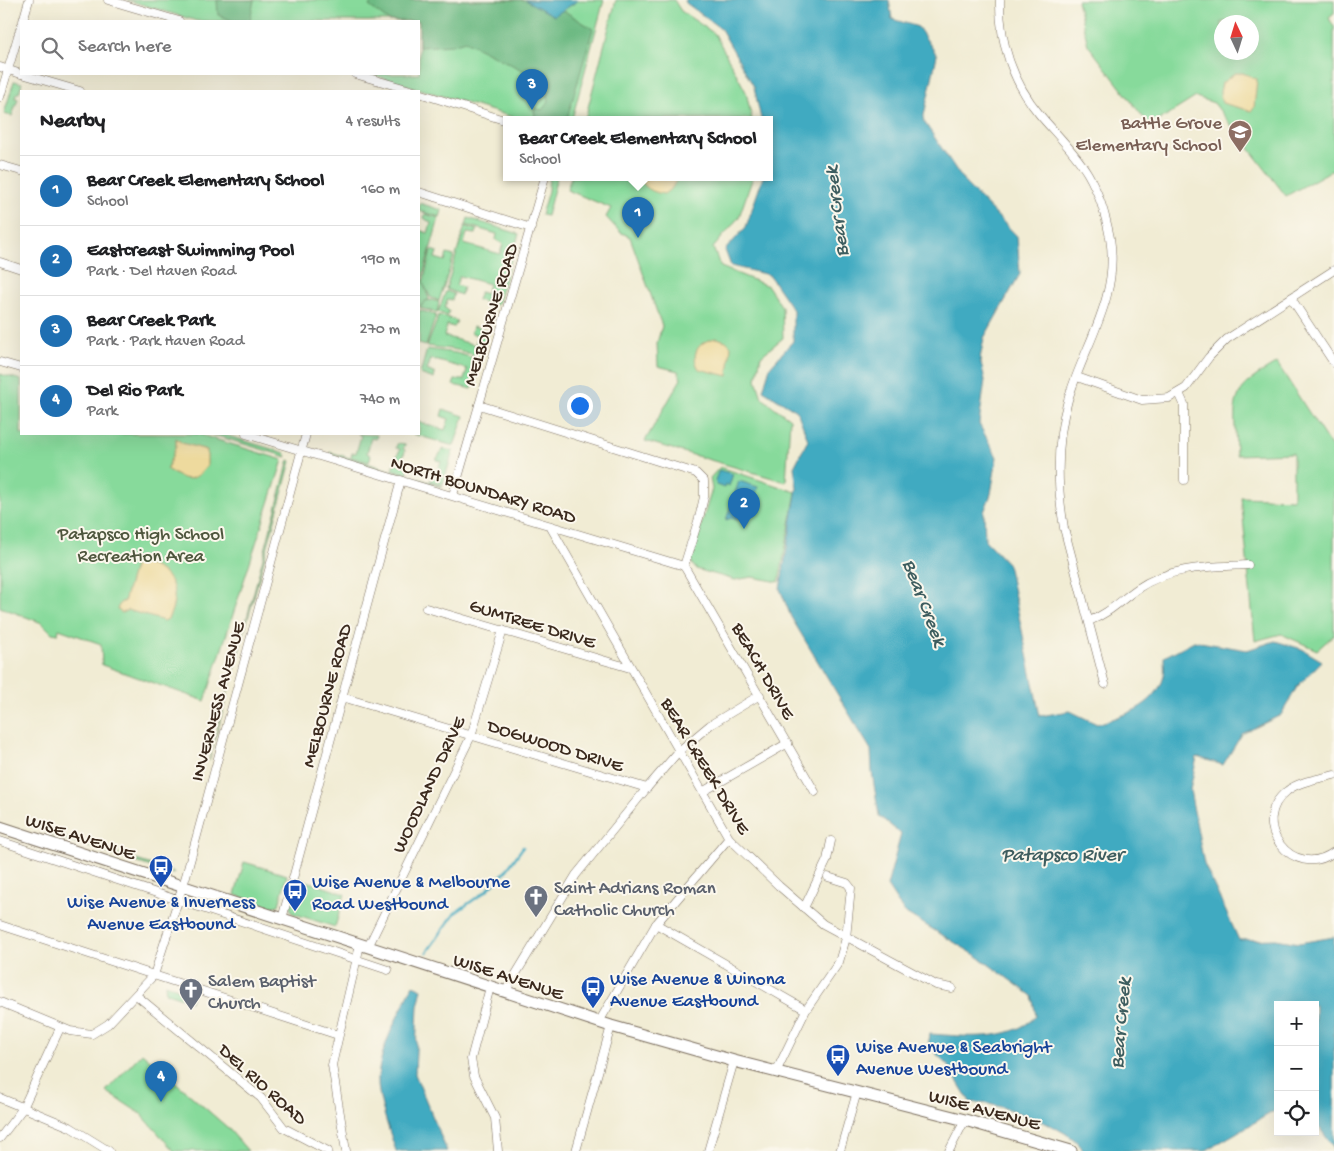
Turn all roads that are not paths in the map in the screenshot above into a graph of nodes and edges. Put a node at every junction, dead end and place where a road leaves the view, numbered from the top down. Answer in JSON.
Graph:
{"nodes":[{"id":1,"x":29,"y":0,"type":"edge"},
{"id":2,"x":108,"y":0,"type":"edge"},
{"id":3,"x":1000,"y":0,"type":"edge"},
{"id":4,"x":23,"y":20,"type":"edge"},
{"id":5,"x":176,"y":20,"type":"edge"},
{"id":6,"x":20,"y":29,"type":"edge"},
{"id":7,"x":0,"y":67,"type":"edge"},
{"id":8,"x":8,"y":70,"type":"junction"},
{"id":9,"x":20,"y":73,"type":"edge"},
{"id":10,"x":25,"y":75,"type":"edge"},
{"id":11,"x":358,"y":75,"type":"edge"},
{"id":12,"x":77,"y":90,"type":"edge"},
{"id":13,"x":411,"y":90,"type":"edge"},
{"id":14,"x":420,"y":93,"type":"edge"},
{"id":15,"x":0,"y":97,"type":"edge"},
{"id":16,"x":503,"y":120,"type":"edge"},
{"id":17,"x":0,"y":165,"type":"edge"},
{"id":18,"x":20,"y":171,"type":"edge"},
{"id":19,"x":544,"y":181,"type":"edge"},
{"id":20,"x":420,"y":192,"type":"edge"},
{"id":21,"x":531,"y":228,"type":"junction"},
{"id":22,"x":0,"y":262,"type":"edge"},
{"id":23,"x":20,"y":269,"type":"edge"},
{"id":24,"x":1334,"y":270,"type":"edge"},
{"id":25,"x":1291,"y":298,"type":"junction"},
{"id":26,"x":0,"y":362,"type":"edge"},
{"id":27,"x":1334,"y":363,"type":"edge"},
{"id":28,"x":20,"y":368,"type":"edge"},
{"id":29,"x":1077,"y":376,"type":"junction"},
{"id":30,"x":1179,"y":393,"type":"junction"},
{"id":31,"x":478,"y":405,"type":"junction"},
{"id":32,"x":249,"y":435,"type":"edge"},
{"id":33,"x":306,"y":435,"type":"edge"},
{"id":34,"x":301,"y":450,"type":"junction"},
{"id":35,"x":401,"y":480,"type":"junction"},
{"id":36,"x":1184,"y":480,"type":"dead end"},
{"id":37,"x":453,"y":495,"type":"junction"},
{"id":38,"x":550,"y":526,"type":"junction"},
{"id":39,"x":1248,"y":565,"type":"dead end"},
{"id":40,"x":684,"y":566,"type":"junction"},
{"id":41,"x":426,"y":608,"type":"dead end"},
{"id":42,"x":1089,"y":622,"type":"junction"},
{"id":43,"x":503,"y":630,"type":"junction"},
{"id":44,"x":630,"y":668,"type":"junction"},
{"id":45,"x":1105,"y":684,"type":"dead end"},
{"id":46,"x":760,"y":695,"type":"junction"},
{"id":47,"x":342,"y":697,"type":"junction"},
{"id":48,"x":471,"y":736,"type":"junction"},
{"id":49,"x":788,"y":743,"type":"junction"},
{"id":50,"x":679,"y":751,"type":"junction"},
{"id":51,"x":1334,"y":775,"type":"edge"},
{"id":52,"x":647,"y":788,"type":"junction"},
{"id":53,"x":704,"y":791,"type":"junction"},
{"id":54,"x":815,"y":792,"type":"dead end"},
{"id":55,"x":0,"y":827,"type":"edge"},
{"id":56,"x":729,"y":838,"type":"junction"},
{"id":57,"x":0,"y":841,"type":"edge"},
{"id":58,"x":831,"y":841,"type":"dead end"},
{"id":59,"x":1334,"y":852,"type":"edge"},
{"id":60,"x":828,"y":877,"type":"dead end"},
{"id":61,"x":183,"y":887,"type":"junction"},
{"id":62,"x":178,"y":900,"type":"junction"},
{"id":63,"x":804,"y":908,"type":"junction"},
{"id":64,"x":282,"y":919,"type":"junction"},
{"id":65,"x":656,"y":924,"type":"junction"},
{"id":66,"x":0,"y":925,"type":"edge"},
{"id":67,"x":846,"y":938,"type":"junction"},
{"id":68,"x":364,"y":946,"type":"junction"},
{"id":69,"x":356,"y":959,"type":"junction"},
{"id":70,"x":388,"y":970,"type":"dead end"},
{"id":71,"x":154,"y":976,"type":"junction"},
{"id":72,"x":490,"y":987,"type":"junction"},
{"id":73,"x":952,"y":988,"type":"dead end"},
{"id":74,"x":505,"y":992,"type":"junction"},
{"id":75,"x":136,"y":995,"type":"junction"},
{"id":76,"x":0,"y":1002,"type":"edge"},
{"id":77,"x":806,"y":1010,"type":"junction"},
{"id":78,"x":605,"y":1024,"type":"junction"},
{"id":79,"x":60,"y":1028,"type":"junction"},
{"id":80,"x":338,"y":1035,"type":"junction"},
{"id":81,"x":734,"y":1061,"type":"junction"},
{"id":82,"x":776,"y":1072,"type":"junction"},
{"id":83,"x":857,"y":1092,"type":"junction"},
{"id":84,"x":0,"y":1098,"type":"edge"},
{"id":85,"x":23,"y":1108,"type":"junction"},
{"id":86,"x":965,"y":1120,"type":"junction"},
{"id":87,"x":0,"y":1138,"type":"edge"},
{"id":88,"x":109,"y":1151,"type":"edge"},
{"id":89,"x":328,"y":1151,"type":"edge"},
{"id":90,"x":346,"y":1151,"type":"edge"},
{"id":91,"x":498,"y":1151,"type":"edge"},
{"id":92,"x":576,"y":1151,"type":"edge"},
{"id":93,"x":708,"y":1151,"type":"edge"},
{"id":94,"x":840,"y":1151,"type":"edge"},
{"id":95,"x":949,"y":1151,"type":"edge"},
{"id":96,"x":1071,"y":1151,"type":"edge"}],
"edges":[{"from":1,"to":4,"type":"street"},
{"from":2,"to":5,"type":"street"},
{"from":3,"to":29,"type":"street"},
{"from":6,"to":8,"type":"street"},
{"from":7,"to":8,"type":"street"},
{"from":8,"to":9,"type":"street"},
{"from":8,"to":15,"type":"street"},
{"from":10,"to":12,"type":"street"},
{"from":11,"to":13,"type":"street"},
{"from":14,"to":16,"type":"street"},
{"from":17,"to":18,"type":"street"},
{"from":19,"to":21,"type":"street","name":"MELBOURNE ROAD"},
{"from":20,"to":21,"type":"street"},
{"from":21,"to":31,"type":"street","name":"MELBOURNE ROAD"},
{"from":22,"to":23,"type":"street"},
{"from":24,"to":25,"type":"street"},
{"from":25,"to":27,"type":"street"},
{"from":25,"to":30,"type":"street"},
{"from":26,"to":28,"type":"street"},
{"from":29,"to":30,"type":"street"},
{"from":29,"to":42,"type":"street"},
{"from":30,"to":36,"type":"street"},
{"from":31,"to":37,"type":"street","name":"MELBOURNE ROAD"},
{"from":31,"to":40,"type":"street"},
{"from":32,"to":34,"type":"street","name":"NORTH BOUNDARY ROAD"},
{"from":33,"to":34,"type":"street","name":"INVERNESS AVENUE"},
{"from":34,"to":35,"type":"street","name":"NORTH BOUNDARY ROAD"},
{"from":34,"to":61,"type":"street","name":"INVERNESS AVENUE"},
{"from":35,"to":37,"type":"street","name":"NORTH BOUNDARY ROAD"},
{"from":35,"to":47,"type":"street","name":"MELBOURNE ROAD"},
{"from":37,"to":38,"type":"street","name":"NORTH BOUNDARY ROAD"},
{"from":38,"to":40,"type":"street","name":"NORTH BOUNDARY ROAD"},
{"from":38,"to":44,"type":"street","name":"BEAR CREEK DRIVE"},
{"from":39,"to":42,"type":"street"},
{"from":40,"to":46,"type":"street","name":"BEACH DRIVE"},
{"from":41,"to":43,"type":"street","name":"GUMTREE DRIVE"},
{"from":42,"to":45,"type":"street"},
{"from":43,"to":44,"type":"street","name":"GUMTREE DRIVE"},
{"from":43,"to":48,"type":"street","name":"WOODLAND DRIVE"},
{"from":44,"to":50,"type":"street","name":"BEAR CREEK DRIVE"},
{"from":46,"to":49,"type":"street","name":"BEACH DRIVE"},
{"from":46,"to":50,"type":"street"},
{"from":47,"to":48,"type":"street","name":"DOGWOOD DRIVE"},
{"from":47,"to":64,"type":"street","name":"MELBOURNE ROAD"},
{"from":48,"to":52,"type":"street","name":"DOGWOOD DRIVE"},
{"from":48,"to":68,"type":"street","name":"WOODLAND DRIVE"},
{"from":49,"to":53,"type":"street"},
{"from":49,"to":54,"type":"street","name":"BEACH DRIVE"},
{"from":50,"to":52,"type":"street"},
{"from":50,"to":53,"type":"street","name":"BEAR CREEK DRIVE"},
{"from":51,"to":59,"type":"street"},
{"from":52,"to":74,"type":"street"},
{"from":53,"to":56,"type":"street","name":"BEAR CREEK DRIVE"},
{"from":55,"to":61,"type":"main road","name":"WISE AVENUE"},
{"from":56,"to":63,"type":"street","name":"BEAR CREEK DRIVE"},
{"from":56,"to":65,"type":"street"},
{"from":57,"to":62,"type":"street","name":"WISE AVENUE"},
{"from":58,"to":63,"type":"street"},
{"from":60,"to":67,"type":"street"},
{"from":61,"to":62,"type":"street","name":"INVERNESS AVENUE"},
{"from":61,"to":64,"type":"main road","name":"WISE AVENUE"},
{"from":62,"to":69,"type":"street","name":"WISE AVENUE"},
{"from":62,"to":71,"type":"street","name":"INVERNESS AVENUE"},
{"from":63,"to":67,"type":"street","name":"BEAR CREEK DRIVE"},
{"from":64,"to":68,"type":"main road","name":"WISE AVENUE"},
{"from":65,"to":77,"type":"street"},
{"from":65,"to":78,"type":"street"},
{"from":66,"to":71,"type":"street"},
{"from":67,"to":73,"type":"street","name":"BEAR CREEK DRIVE"},
{"from":67,"to":77,"type":"street"},
{"from":68,"to":69,"type":"street","name":"WOODLAND DRIVE"},
{"from":68,"to":72,"type":"main road","name":"WISE AVENUE"},
{"from":69,"to":70,"type":"street","name":"WISE AVENUE"},
{"from":69,"to":80,"type":"street","name":"WOODLAND DRIVE"},
{"from":71,"to":75,"type":"street"},
{"from":71,"to":80,"type":"street"},
{"from":72,"to":74,"type":"main road","name":"WISE AVENUE"},
{"from":72,"to":91,"type":"street"},
{"from":74,"to":78,"type":"main road","name":"WISE AVENUE"},
{"from":75,"to":79,"type":"street"},
{"from":75,"to":89,"type":"street","name":"DEL RIO ROAD"},
{"from":76,"to":79,"type":"street"},
{"from":77,"to":82,"type":"street"},
{"from":78,"to":81,"type":"main road","name":"WISE AVENUE"},
{"from":78,"to":92,"type":"street"},
{"from":79,"to":85,"type":"street"},
{"from":80,"to":90,"type":"street","name":"WOODLAND DRIVE"},
{"from":81,"to":82,"type":"main road","name":"WISE AVENUE"},
{"from":81,"to":93,"type":"street"},
{"from":82,"to":83,"type":"main road","name":"WISE AVENUE"},
{"from":83,"to":86,"type":"main road","name":"WISE AVENUE"},
{"from":83,"to":94,"type":"street"},
{"from":84,"to":85,"type":"street"},
{"from":85,"to":87,"type":"street"},
{"from":85,"to":88,"type":"street"},
{"from":86,"to":95,"type":"street"},
{"from":86,"to":96,"type":"main road","name":"WISE AVENUE"}]}
